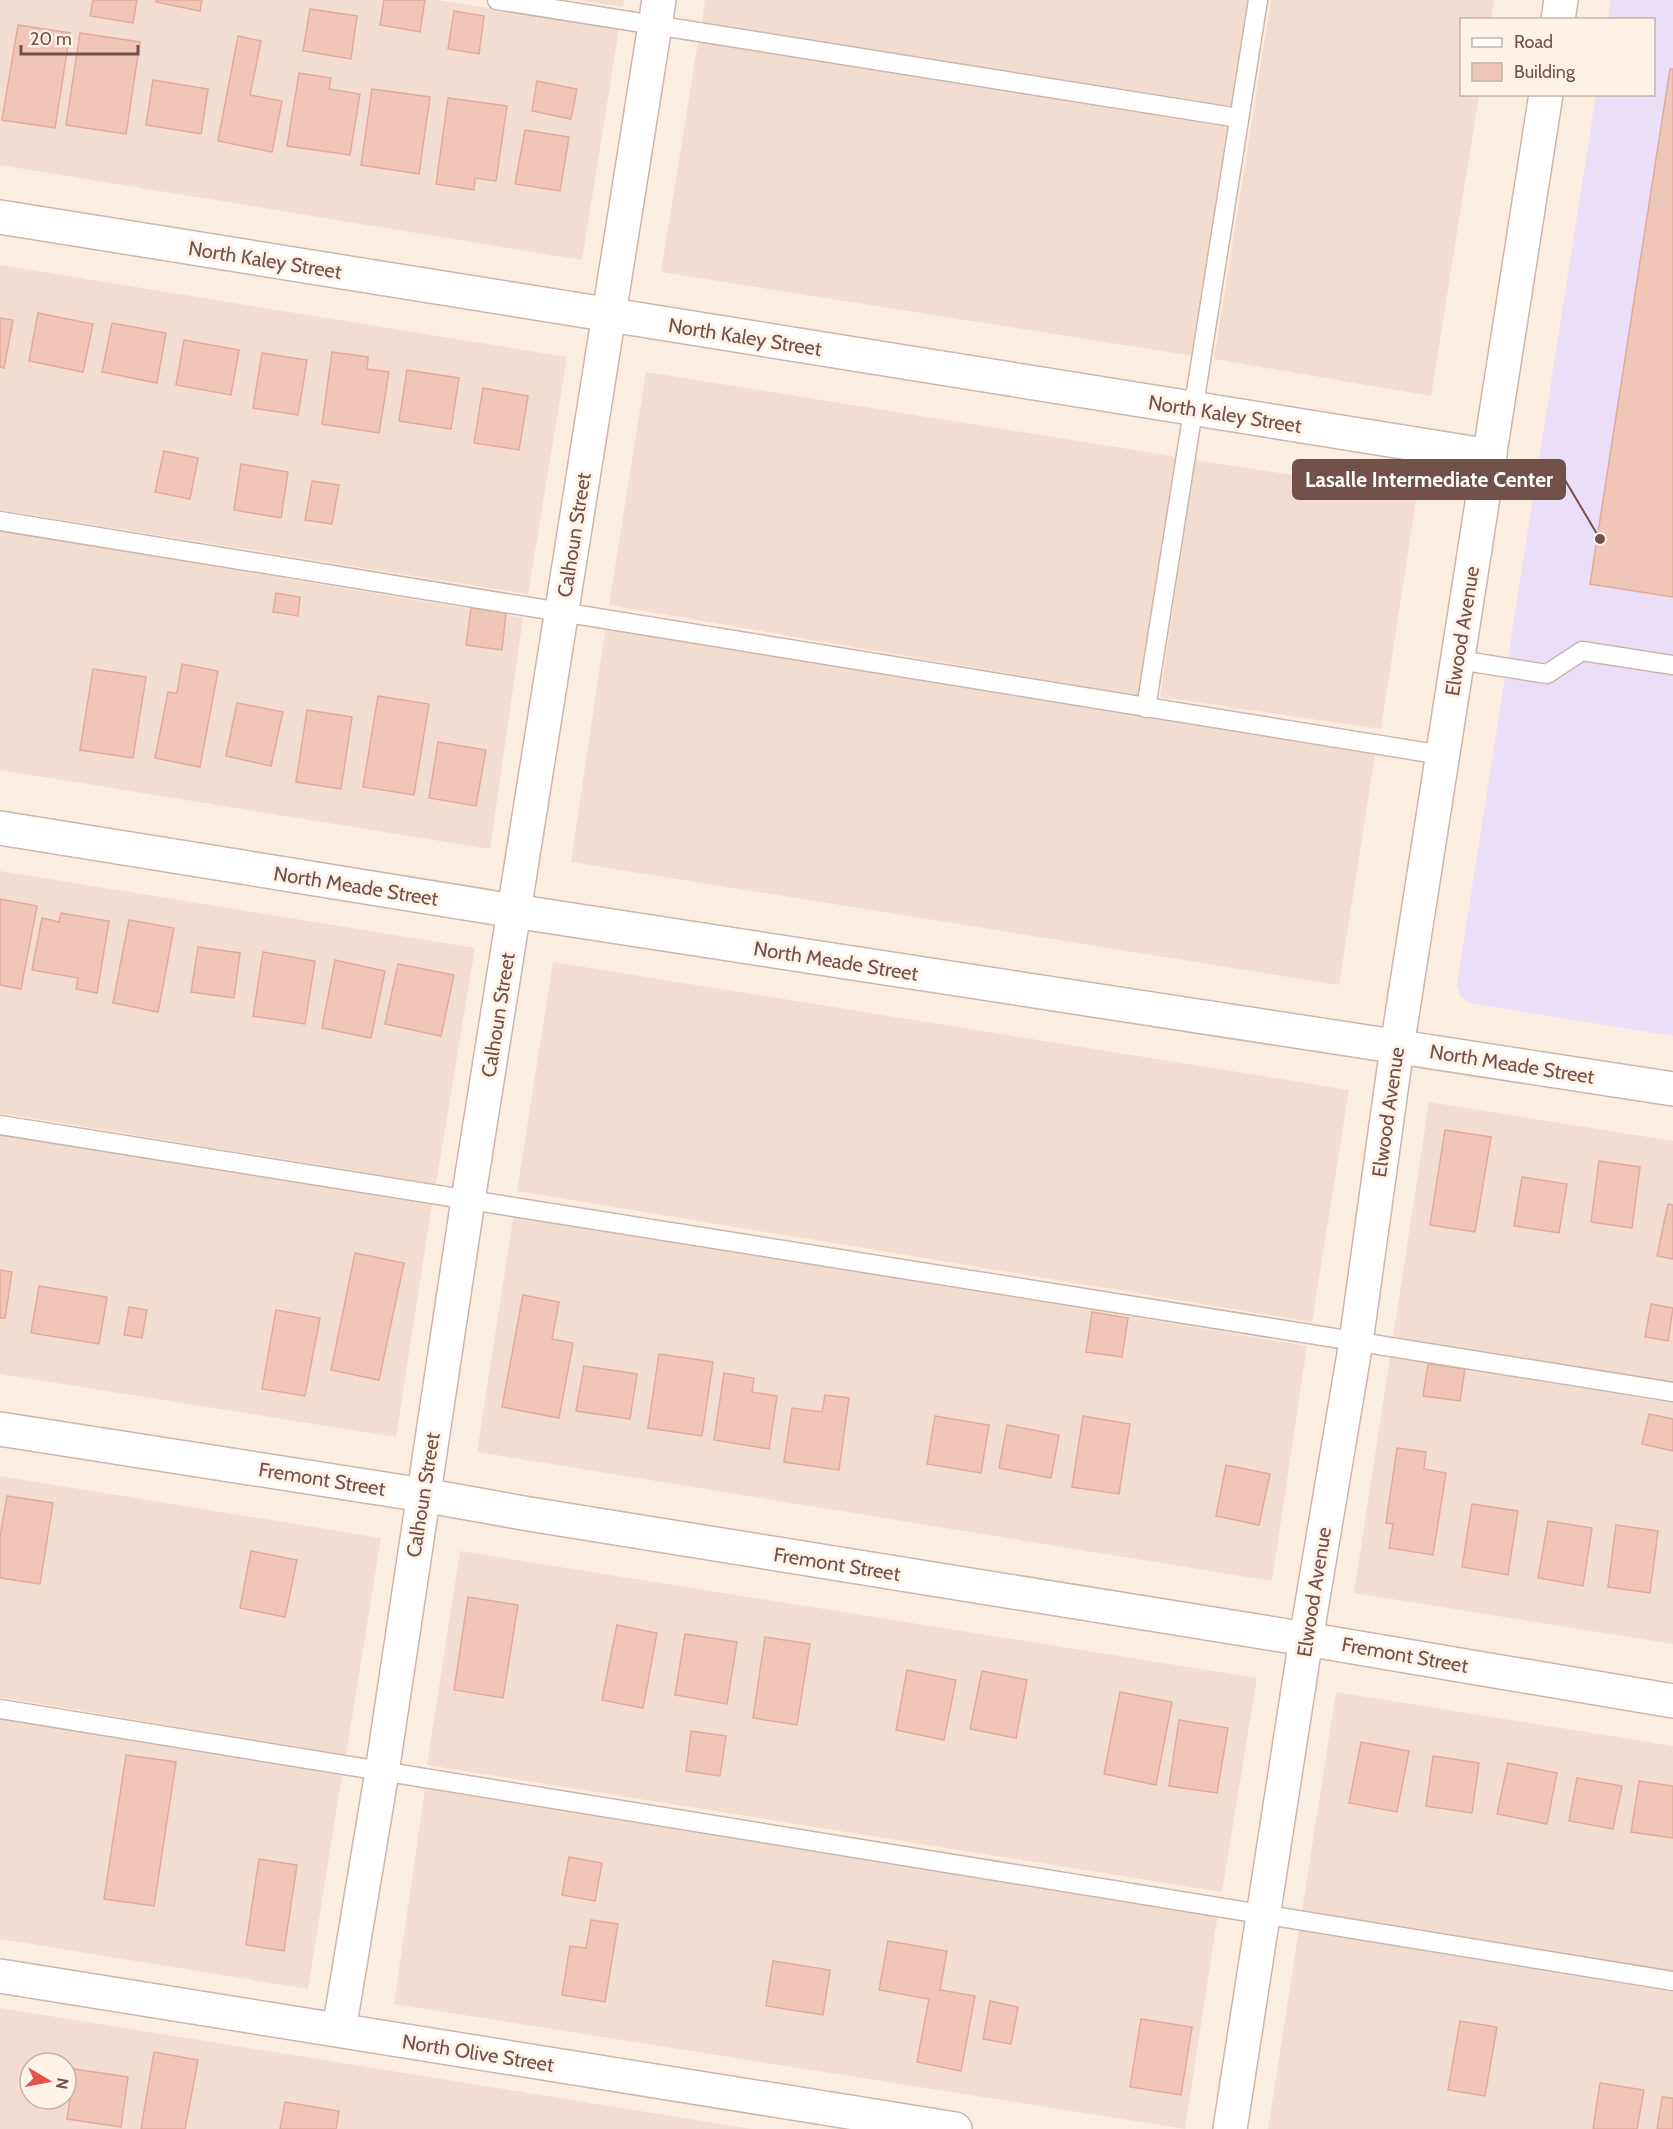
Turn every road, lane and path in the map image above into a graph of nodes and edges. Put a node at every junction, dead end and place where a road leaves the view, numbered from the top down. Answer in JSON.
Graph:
{"nodes":[{"id":1,"x":497,"y":0,"type":"edge"},
{"id":2,"x":1258,"y":0,"type":"edge"},
{"id":3,"x":1561,"y":0,"type":"edge"},
{"id":4,"x":657,"y":13,"type":"edge"},
{"id":5,"x":1558,"y":18,"type":"edge"},
{"id":6,"x":1546,"y":96,"type":"edge"},
{"id":7,"x":1239,"y":118,"type":"junction"},
{"id":8,"x":0,"y":217,"type":"edge"},
{"id":9,"x":609,"y":316,"type":"junction"},
{"id":10,"x":1194,"y":409,"type":"junction"},
{"id":11,"x":1490,"y":456,"type":"junction"},
{"id":12,"x":0,"y":521,"type":"edge"},
{"id":13,"x":561,"y":614,"type":"junction"},
{"id":14,"x":1458,"y":660,"type":"junction"},
{"id":15,"x":1673,"y":665,"type":"edge"},
{"id":16,"x":1146,"y":708,"type":"junction"},
{"id":17,"x":1442,"y":756,"type":"junction"},
{"id":18,"x":0,"y":828,"type":"edge"},
{"id":19,"x":514,"y":911,"type":"junction"},
{"id":20,"x":1397,"y":1047,"type":"junction"},
{"id":21,"x":1673,"y":1089,"type":"edge"},
{"id":22,"x":0,"y":1125,"type":"edge"},
{"id":23,"x":468,"y":1200,"type":"junction"},
{"id":24,"x":1356,"y":1342,"type":"junction"},
{"id":25,"x":1673,"y":1392,"type":"edge"},
{"id":26,"x":0,"y":1429,"type":"edge"},
{"id":27,"x":423,"y":1495,"type":"junction"},
{"id":28,"x":1306,"y":1639,"type":"junction"},
{"id":29,"x":1673,"y":1701,"type":"edge"},
{"id":30,"x":0,"y":1709,"type":"edge"},
{"id":31,"x":382,"y":1772,"type":"junction"},
{"id":32,"x":1264,"y":1915,"type":"junction"},
{"id":33,"x":0,"y":1976,"type":"edge"},
{"id":34,"x":1673,"y":1981,"type":"edge"},
{"id":35,"x":339,"y":2030,"type":"junction"},
{"id":36,"x":955,"y":2129,"type":"edge"},
{"id":37,"x":1230,"y":2129,"type":"edge"}],
"edges":[{"from":1,"to":4,"type":"lane"},
{"from":2,"to":7,"type":"lane"},
{"from":3,"to":5,"type":"street"},
{"from":4,"to":7,"type":"lane"},
{"from":4,"to":9,"type":"street","name":"Calhoun Street"},
{"from":6,"to":11,"type":"street","name":"Elwood Avenue"},
{"from":7,"to":10,"type":"lane"},
{"from":8,"to":9,"type":"street","name":"North Kaley Street"},
{"from":9,"to":10,"type":"street","name":"North Kaley Street"},
{"from":9,"to":13,"type":"street","name":"Calhoun Street"},
{"from":10,"to":11,"type":"street","name":"North Kaley Street"},
{"from":10,"to":16,"type":"lane"},
{"from":11,"to":14,"type":"street","name":"Elwood Avenue"},
{"from":12,"to":13,"type":"lane"},
{"from":13,"to":16,"type":"lane"},
{"from":13,"to":19,"type":"street","name":"Calhoun Street"},
{"from":14,"to":15,"type":"lane"},
{"from":14,"to":17,"type":"street","name":"Elwood Avenue"},
{"from":16,"to":17,"type":"lane"},
{"from":17,"to":20,"type":"street","name":"Elwood Avenue"},
{"from":18,"to":19,"type":"street","name":"North Meade Street"},
{"from":19,"to":20,"type":"street","name":"North Meade Street"},
{"from":19,"to":23,"type":"street","name":"Calhoun Street"},
{"from":20,"to":21,"type":"street","name":"North Meade Street"},
{"from":20,"to":24,"type":"street","name":"Elwood Avenue"},
{"from":22,"to":23,"type":"lane"},
{"from":23,"to":24,"type":"lane"},
{"from":23,"to":27,"type":"street","name":"Calhoun Street"},
{"from":24,"to":25,"type":"lane"},
{"from":24,"to":28,"type":"street","name":"Elwood Avenue"},
{"from":26,"to":27,"type":"street","name":"Fremont Street"},
{"from":27,"to":28,"type":"street","name":"Fremont Street"},
{"from":27,"to":31,"type":"street","name":"Calhoun Street"},
{"from":28,"to":29,"type":"street","name":"Fremont Street"},
{"from":28,"to":32,"type":"street","name":"Elwood Avenue"},
{"from":30,"to":31,"type":"lane"},
{"from":31,"to":32,"type":"lane"},
{"from":31,"to":35,"type":"street","name":"Calhoun Street"},
{"from":32,"to":34,"type":"lane"},
{"from":32,"to":37,"type":"street","name":"Elwood Avenue"},
{"from":33,"to":35,"type":"street","name":"North Olive Street"},
{"from":35,"to":36,"type":"street","name":"North Olive Street"}]}
